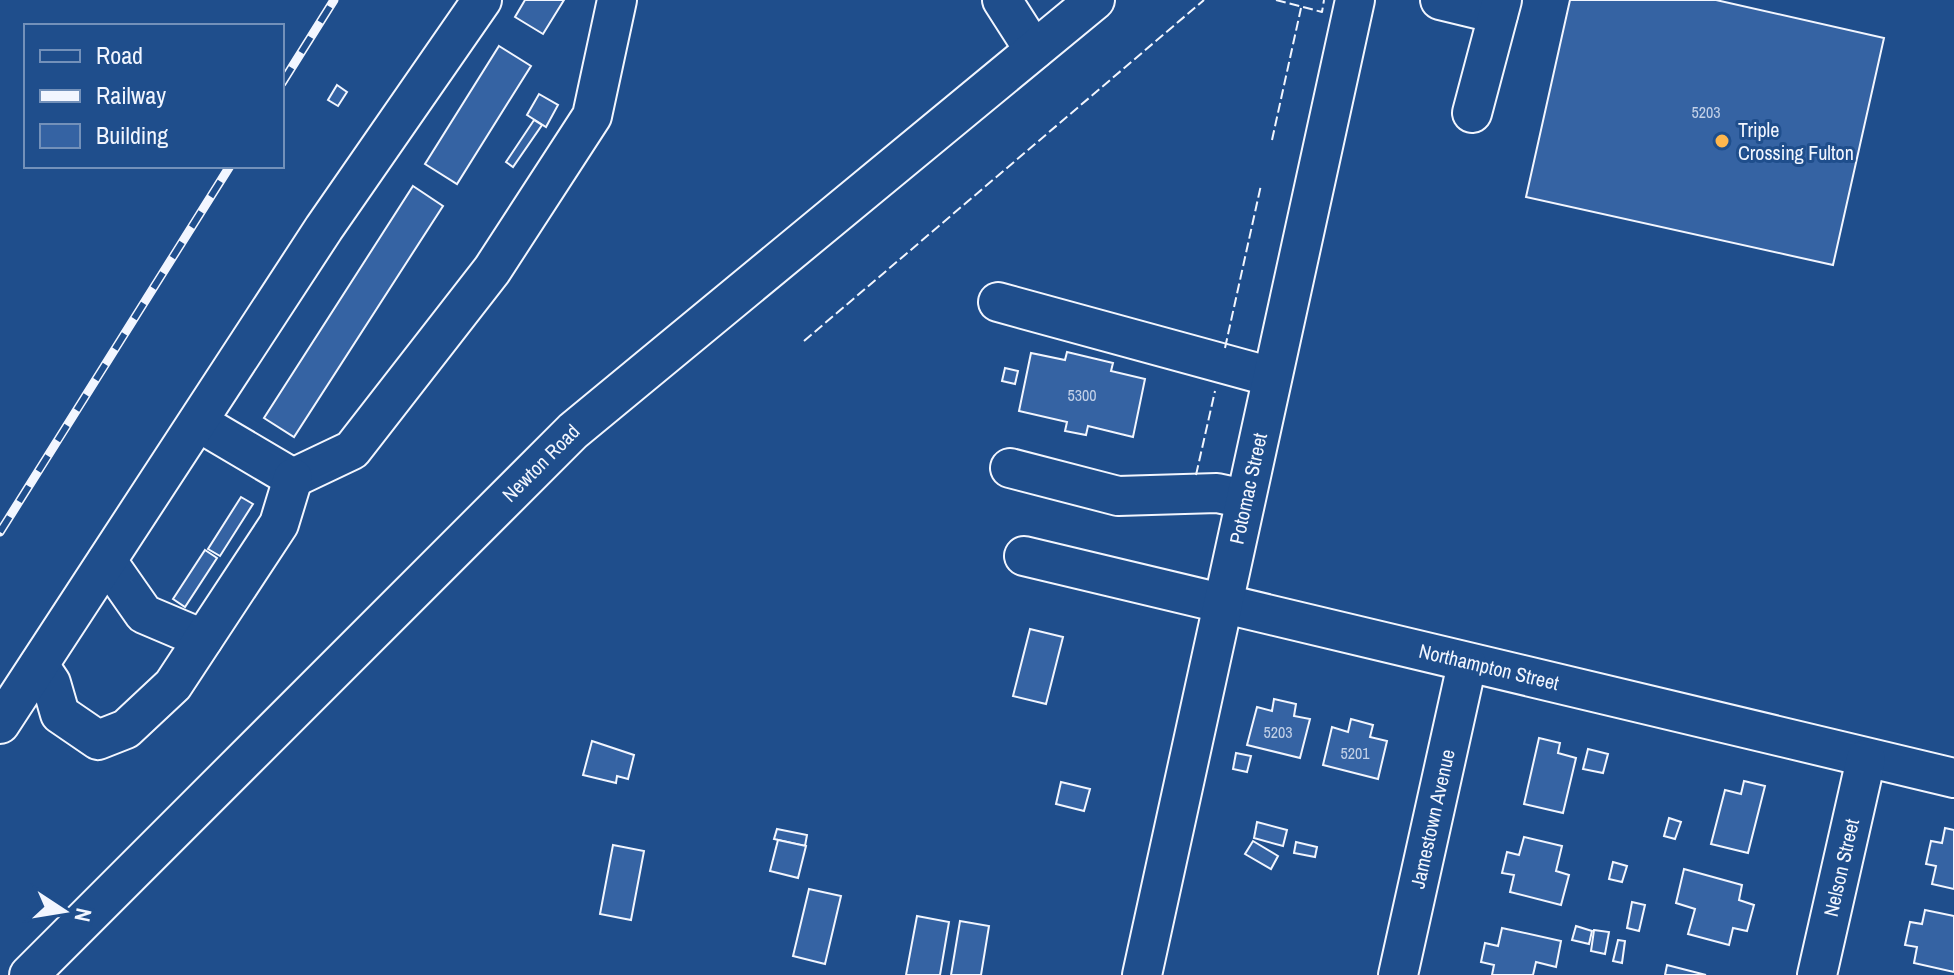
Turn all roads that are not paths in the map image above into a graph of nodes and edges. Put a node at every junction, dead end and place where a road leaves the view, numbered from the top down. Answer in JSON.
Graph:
{"nodes":[{"id":1,"x":482,"y":0,"type":"edge"},
{"id":2,"x":617,"y":0,"type":"edge"},
{"id":3,"x":1002,"y":0,"type":"edge"},
{"id":4,"x":1095,"y":0,"type":"edge"},
{"id":5,"x":1355,"y":0,"type":"edge"},
{"id":6,"x":1440,"y":0,"type":"edge"},
{"id":7,"x":1500,"y":7,"type":"edge"},
{"id":8,"x":1034,"y":50,"type":"junction"},
{"id":9,"x":1472,"y":113,"type":"dead end"},
{"id":10,"x":998,"y":302,"type":"dead end"},
{"id":11,"x":1272,"y":377,"type":"junction"},
{"id":12,"x":198,"y":422,"type":"junction"},
{"id":13,"x":1010,"y":468,"type":"dead end"},
{"id":14,"x":293,"y":478,"type":"junction"},
{"id":15,"x":1245,"y":499,"type":"junction"},
{"id":16,"x":1024,"y":556,"type":"dead end"},
{"id":17,"x":107,"y":561,"type":"junction"},
{"id":18,"x":1223,"y":603,"type":"junction"},
{"id":19,"x":203,"y":639,"type":"junction"},
{"id":20,"x":1467,"y":664,"type":"junction"},
{"id":21,"x":39,"y":665,"type":"junction"},
{"id":22,"x":0,"y":724,"type":"edge"},
{"id":23,"x":1866,"y":759,"type":"junction"},
{"id":24,"x":1954,"y":778,"type":"edge"},
{"id":25,"x":29,"y":975,"type":"edge"},
{"id":26,"x":1142,"y":975,"type":"edge"},
{"id":27,"x":1398,"y":975,"type":"edge"},
{"id":28,"x":1817,"y":975,"type":"edge"}],
"edges":[{"from":1,"to":12,"type":"street"},
{"from":2,"to":14,"type":"street"},
{"from":3,"to":8,"type":"street"},
{"from":4,"to":8,"type":"street","name":"Newton Road"},
{"from":5,"to":11,"type":"street","name":"Potomac Street"},
{"from":6,"to":7,"type":"street"},
{"from":7,"to":9,"type":"street"},
{"from":8,"to":25,"type":"street","name":"Newton Road"},
{"from":10,"to":11,"type":"street"},
{"from":11,"to":15,"type":"street","name":"Potomac Street"},
{"from":12,"to":14,"type":"street"},
{"from":12,"to":17,"type":"street"},
{"from":13,"to":15,"type":"street"},
{"from":14,"to":19,"type":"street"},
{"from":15,"to":18,"type":"street","name":"Potomac Street"},
{"from":16,"to":18,"type":"street","name":"Northampton Street"},
{"from":17,"to":19,"type":"street"},
{"from":17,"to":21,"type":"street"},
{"from":18,"to":20,"type":"street","name":"Northampton Street"},
{"from":18,"to":26,"type":"street","name":"Potomac Street"},
{"from":19,"to":21,"type":"street"},
{"from":20,"to":23,"type":"street","name":"Northampton Street"},
{"from":20,"to":27,"type":"street","name":"Jamestown Avenue"},
{"from":21,"to":22,"type":"street"},
{"from":23,"to":24,"type":"street","name":"Northampton Street"},
{"from":23,"to":28,"type":"street","name":"Nelson Street"}]}
